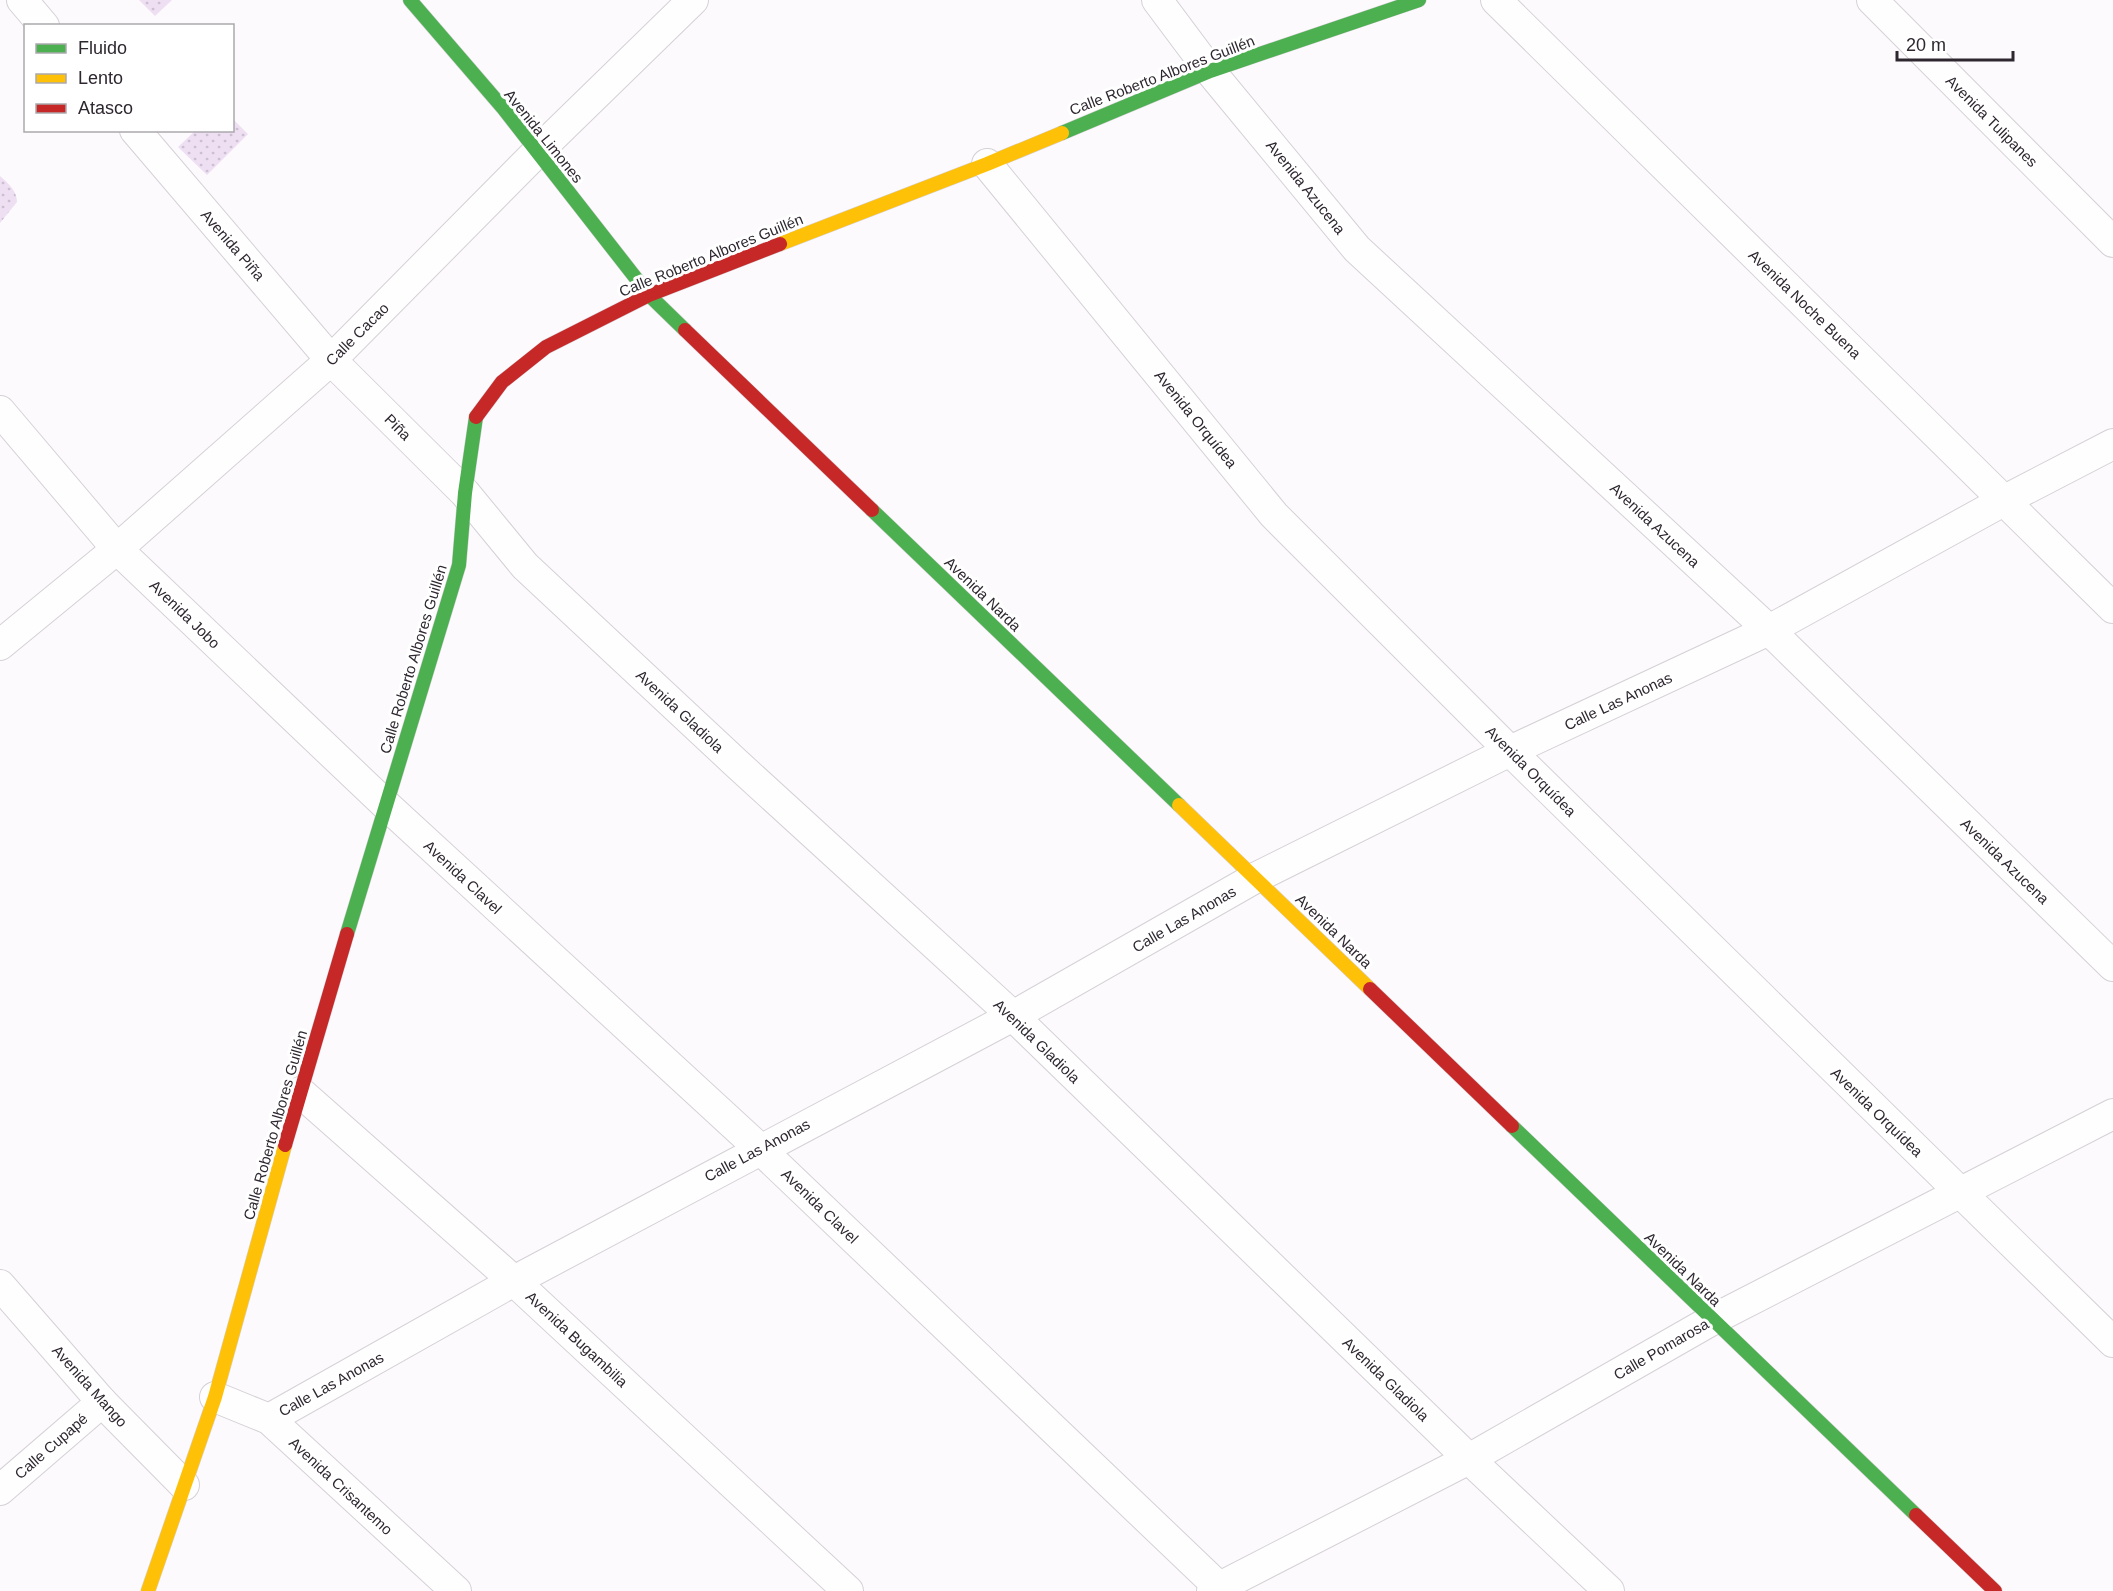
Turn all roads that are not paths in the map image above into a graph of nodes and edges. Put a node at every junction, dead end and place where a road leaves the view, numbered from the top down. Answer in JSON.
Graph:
{"nodes":[{"id":1,"x":22,"y":0,"type":"edge"},
{"id":2,"x":410,"y":0,"type":"edge"},
{"id":3,"x":693,"y":0,"type":"edge"},
{"id":4,"x":1157,"y":0,"type":"edge"},
{"id":5,"x":1419,"y":0,"type":"edge"},
{"id":6,"x":1496,"y":0,"type":"edge"},
{"id":7,"x":1872,"y":0,"type":"edge"},
{"id":8,"x":42,"y":24,"type":"edge"},
{"id":9,"x":1210,"y":71,"type":"junction"},
{"id":10,"x":137,"y":132,"type":"edge"},
{"id":11,"x":537,"y":152,"type":"junction"},
{"id":12,"x":987,"y":164,"type":"junction"},
{"id":13,"x":2113,"y":242,"type":"edge"},
{"id":14,"x":649,"y":295,"type":"junction"},
{"id":15,"x":331,"y":360,"type":"junction"},
{"id":16,"x":0,"y":411,"type":"edge"},
{"id":17,"x":2113,"y":444,"type":"edge"},
{"id":18,"x":465,"y":493,"type":"junction"},
{"id":19,"x":2005,"y":500,"type":"junction"},
{"id":20,"x":117,"y":549,"type":"junction"},
{"id":21,"x":2113,"y":608,"type":"edge"},
{"id":22,"x":1768,"y":630,"type":"junction"},
{"id":23,"x":0,"y":645,"type":"edge"},
{"id":24,"x":1510,"y":751,"type":"junction"},
{"id":25,"x":385,"y":804,"type":"junction"},
{"id":26,"x":1256,"y":878,"type":"junction"},
{"id":27,"x":2113,"y":966,"type":"edge"},
{"id":28,"x":1013,"y":1016,"type":"junction"},
{"id":29,"x":300,"y":1092,"type":"junction"},
{"id":30,"x":2113,"y":1114,"type":"edge"},
{"id":31,"x":760,"y":1149,"type":"junction"},
{"id":32,"x":1959,"y":1192,"type":"junction"},
{"id":33,"x":514,"y":1281,"type":"junction"},
{"id":34,"x":0,"y":1285,"type":"edge"},
{"id":35,"x":1712,"y":1320,"type":"junction"},
{"id":36,"x":2113,"y":1342,"type":"edge"},
{"id":37,"x":215,"y":1398,"type":"junction"},
{"id":38,"x":102,"y":1402,"type":"junction"},
{"id":39,"x":269,"y":1419,"type":"junction"},
{"id":40,"x":1469,"y":1459,"type":"junction"},
{"id":41,"x":184,"y":1485,"type":"junction"},
{"id":42,"x":0,"y":1490,"type":"edge"},
{"id":43,"x":1218,"y":1590,"type":"edge"},
{"id":44,"x":148,"y":1591,"type":"edge"},
{"id":45,"x":456,"y":1591,"type":"edge"},
{"id":46,"x":848,"y":1591,"type":"edge"},
{"id":47,"x":1609,"y":1591,"type":"edge"},
{"id":48,"x":1995,"y":1591,"type":"edge"}],
"edges":[{"from":1,"to":8,"type":"street"},
{"from":2,"to":11,"type":"street","name":"Avenida Limones"},
{"from":3,"to":11,"type":"street","name":"Calle Cacao"},
{"from":4,"to":9,"type":"street","name":"Avenida Azucena"},
{"from":5,"to":9,"type":"street","name":"Calle Roberto Albores Guillén"},
{"from":6,"to":19,"type":"street","name":"Avenida Noche Buena"},
{"from":7,"to":13,"type":"street","name":"Avenida Tulipanes"},
{"from":9,"to":12,"type":"street","name":"Calle Roberto Albores Guillén"},
{"from":9,"to":22,"type":"street","name":"Avenida Azucena"},
{"from":10,"to":15,"type":"street","name":"Avenida Piña"},
{"from":11,"to":14,"type":"street","name":"Avenida Limones"},
{"from":11,"to":15,"type":"street","name":"Calle Cacao"},
{"from":12,"to":14,"type":"street","name":"Calle Roberto Albores Guillén"},
{"from":12,"to":24,"type":"street","name":"Avenida Orquídea"},
{"from":14,"to":18,"type":"street","name":"Calle Roberto Albores Guillén"},
{"from":14,"to":26,"type":"street","name":"Avenida Narda"},
{"from":15,"to":18,"type":"street","name":"Piña"},
{"from":15,"to":20,"type":"street","name":"Calle Cacao"},
{"from":16,"to":20,"type":"street","name":"Avenida Jobo"},
{"from":17,"to":19,"type":"street","name":"Calle Las Anonas"},
{"from":18,"to":25,"type":"street","name":"Calle Roberto Albores Guillén"},
{"from":18,"to":28,"type":"street","name":"Avenida Gladiola"},
{"from":19,"to":21,"type":"street","name":"Avenida Noche Buena"},
{"from":19,"to":22,"type":"street","name":"Calle Las Anonas"},
{"from":20,"to":23,"type":"street","name":"Calle Cacao"},
{"from":20,"to":25,"type":"street","name":"Avenida Jobo"},
{"from":22,"to":24,"type":"street","name":"Calle Las Anonas"},
{"from":22,"to":27,"type":"street","name":"Avenida Azucena"},
{"from":24,"to":26,"type":"street","name":"Calle Las Anonas"},
{"from":24,"to":32,"type":"street","name":"Avenida Orquídea"},
{"from":25,"to":29,"type":"street","name":"Calle Roberto Albores Guillén"},
{"from":25,"to":31,"type":"street","name":"Avenida Clavel"},
{"from":26,"to":28,"type":"street","name":"Calle Las Anonas"},
{"from":26,"to":35,"type":"street","name":"Avenida Narda"},
{"from":28,"to":31,"type":"street","name":"Calle Las Anonas"},
{"from":28,"to":40,"type":"street","name":"Avenida Gladiola"},
{"from":29,"to":33,"type":"street","name":"Avenida Bugambilia"},
{"from":29,"to":37,"type":"street","name":"Calle Roberto Albores Guillén"},
{"from":30,"to":32,"type":"street","name":"Calle Pomarosa"},
{"from":31,"to":33,"type":"street","name":"Calle Las Anonas"},
{"from":31,"to":43,"type":"street","name":"Avenida Clavel"},
{"from":32,"to":35,"type":"street","name":"Calle Pomarosa"},
{"from":32,"to":36,"type":"street","name":"Avenida Orquídea"},
{"from":33,"to":39,"type":"street","name":"Calle Las Anonas"},
{"from":33,"to":46,"type":"street","name":"Avenida Bugambilia"},
{"from":34,"to":38,"type":"street","name":"Avenida Mango"},
{"from":35,"to":40,"type":"street","name":"Calle Pomarosa"},
{"from":35,"to":48,"type":"street","name":"Avenida Narda"},
{"from":37,"to":39,"type":"street","name":"Avenida Crisantemo"},
{"from":37,"to":41,"type":"street","name":"Calle Roberto Albores Guillén"},
{"from":38,"to":41,"type":"street","name":"Avenida Mango"},
{"from":38,"to":42,"type":"street","name":"Calle Cupapé"},
{"from":39,"to":45,"type":"street","name":"Avenida Crisantemo"},
{"from":40,"to":43,"type":"street","name":"Calle Pomarosa"},
{"from":40,"to":47,"type":"street","name":"Avenida Gladiola"},
{"from":41,"to":44,"type":"street","name":"Calle Roberto Albores Guillén"}]}
